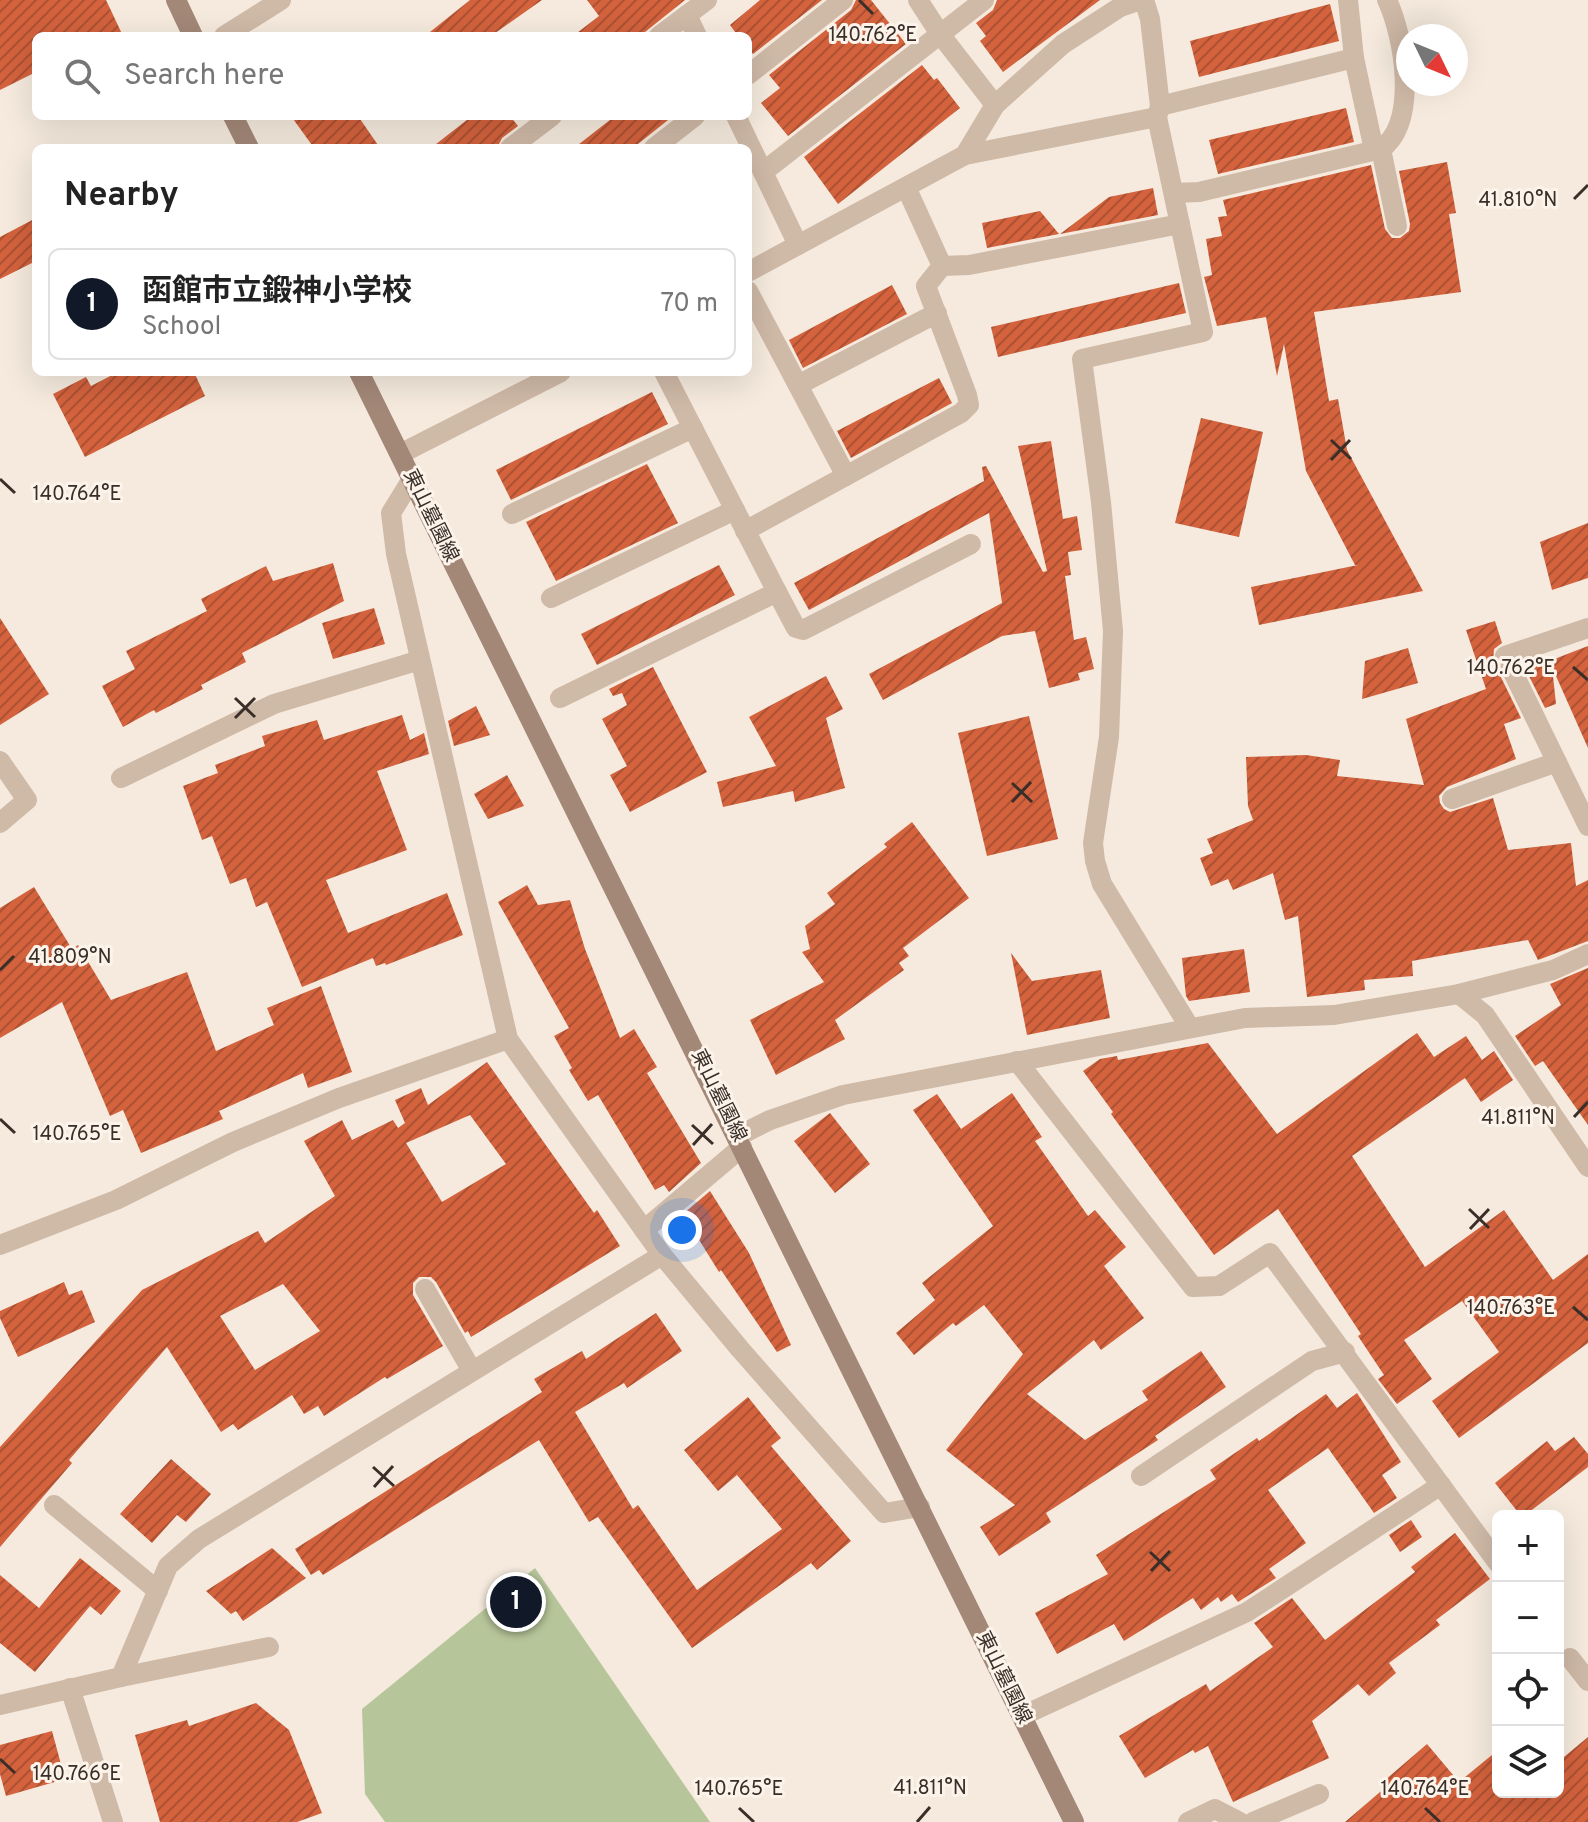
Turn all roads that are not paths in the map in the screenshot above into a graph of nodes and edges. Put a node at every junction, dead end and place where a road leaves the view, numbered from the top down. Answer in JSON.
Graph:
{"nodes":[{"id":1,"x":176,"y":0,"type":"edge"},
{"id":2,"x":281,"y":0,"type":"edge"},
{"id":3,"x":707,"y":0,"type":"edge"},
{"id":4,"x":843,"y":0,"type":"edge"},
{"id":5,"x":918,"y":0,"type":"edge"},
{"id":6,"x":984,"y":0,"type":"edge"},
{"id":7,"x":1142,"y":0,"type":"edge"},
{"id":8,"x":1348,"y":0,"type":"edge"},
{"id":9,"x":1387,"y":0,"type":"edge"},
{"id":10,"x":687,"y":15,"type":"junction"},
{"id":11,"x":191,"y":32,"type":"edge"},
{"id":12,"x":230,"y":32,"type":"edge"},
{"id":13,"x":664,"y":32,"type":"edge"},
{"id":14,"x":695,"y":32,"type":"edge"},
{"id":15,"x":940,"y":34,"type":"junction"},
{"id":16,"x":1354,"y":58,"type":"junction"},
{"id":17,"x":752,"y":72,"type":"edge"},
{"id":18,"x":995,"y":105,"type":"junction"},
{"id":19,"x":1159,"y":112,"type":"junction"},
{"id":20,"x":235,"y":120,"type":"edge"},
{"id":21,"x":547,"y":120,"type":"edge"},
{"id":22,"x":690,"y":120,"type":"edge"},
{"id":23,"x":738,"y":120,"type":"edge"},
{"id":24,"x":247,"y":144,"type":"edge"},
{"id":25,"x":515,"y":144,"type":"edge"},
{"id":26,"x":659,"y":144,"type":"edge"},
{"id":27,"x":750,"y":144,"type":"edge"},
{"id":28,"x":752,"y":149,"type":"edge"},
{"id":29,"x":1378,"y":149,"type":"junction"},
{"id":30,"x":965,"y":155,"type":"junction"},
{"id":31,"x":763,"y":172,"type":"junction"},
{"id":32,"x":906,"y":187,"type":"junction"},
{"id":33,"x":1174,"y":193,"type":"junction"},
{"id":34,"x":1180,"y":224,"type":"junction"},
{"id":35,"x":1397,"y":226,"type":"dead end"},
{"id":36,"x":798,"y":245,"type":"junction"},
{"id":37,"x":942,"y":266,"type":"junction"},
{"id":38,"x":752,"y":270,"type":"edge"},
{"id":39,"x":752,"y":299,"type":"edge"},
{"id":40,"x":937,"y":313,"type":"junction"},
{"id":41,"x":361,"y":376,"type":"edge"},
{"id":42,"x":553,"y":376,"type":"edge"},
{"id":43,"x":666,"y":376,"type":"edge"},
{"id":44,"x":798,"y":385,"type":"junction"},
{"id":45,"x":693,"y":428,"type":"junction"},
{"id":46,"x":400,"y":454,"type":"junction"},
{"id":47,"x":846,"y":476,"type":"junction"},
{"id":48,"x":412,"y":479,"type":"junction"},
{"id":49,"x":735,"y":510,"type":"junction"},
{"id":50,"x":512,"y":514,"type":"dead end"},
{"id":51,"x":745,"y":531,"type":"junction"},
{"id":52,"x":971,"y":544,"type":"dead end"},
{"id":53,"x":777,"y":592,"type":"junction"},
{"id":54,"x":551,"y":598,"type":"dead end"},
{"id":55,"x":1588,"y":628,"type":"edge"},
{"id":56,"x":420,"y":660,"type":"junction"},
{"id":57,"x":560,"y":698,"type":"dead end"},
{"id":58,"x":0,"y":761,"type":"edge"},
{"id":59,"x":1557,"y":762,"type":"junction"},
{"id":60,"x":121,"y":778,"type":"dead end"},
{"id":61,"x":1452,"y":799,"type":"dead end"},
{"id":62,"x":0,"y":823,"type":"edge"},
{"id":63,"x":1588,"y":826,"type":"edge"},
{"id":64,"x":1588,"y":954,"type":"edge"},
{"id":65,"x":1459,"y":994,"type":"junction"},
{"id":66,"x":1190,"y":1028,"type":"junction"},
{"id":67,"x":508,"y":1039,"type":"junction"},
{"id":68,"x":1017,"y":1061,"type":"junction"},
{"id":69,"x":740,"y":1142,"type":"junction"},
{"id":70,"x":1588,"y":1167,"type":"edge"},
{"id":71,"x":644,"y":1230,"type":"junction"},
{"id":72,"x":0,"y":1245,"type":"edge"},
{"id":73,"x":662,"y":1255,"type":"junction"},
{"id":74,"x":425,"y":1289,"type":"dead end"},
{"id":75,"x":1345,"y":1352,"type":"junction"},
{"id":76,"x":472,"y":1371,"type":"junction"},
{"id":77,"x":1141,"y":1476,"type":"dead end"},
{"id":78,"x":1441,"y":1485,"type":"junction"},
{"id":79,"x":54,"y":1505,"type":"dead end"},
{"id":80,"x":920,"y":1507,"type":"junction"},
{"id":81,"x":1492,"y":1555,"type":"edge"},
{"id":82,"x":158,"y":1591,"type":"junction"},
{"id":83,"x":269,"y":1647,"type":"dead end"},
{"id":84,"x":1570,"y":1658,"type":"dead end"},
{"id":85,"x":121,"y":1677,"type":"junction"},
{"id":86,"x":1588,"y":1681,"type":"edge"},
{"id":87,"x":70,"y":1688,"type":"junction"},
{"id":88,"x":0,"y":1705,"type":"edge"},
{"id":89,"x":1022,"y":1716,"type":"junction"},
{"id":90,"x":1319,"y":1794,"type":"dead end"},
{"id":91,"x":113,"y":1822,"type":"edge"},
{"id":92,"x":1074,"y":1822,"type":"edge"},
{"id":93,"x":1188,"y":1822,"type":"edge"},
{"id":94,"x":1240,"y":1822,"type":"edge"},
{"id":95,"x":1253,"y":1822,"type":"edge"}],
"edges":[{"from":1,"to":11,"type":"street"},
{"from":2,"to":12,"type":"street"},
{"from":3,"to":10,"type":"street"},
{"from":4,"to":17,"type":"street"},
{"from":5,"to":15,"type":"street"},
{"from":6,"to":15,"type":"street"},
{"from":7,"to":18,"type":"street"},
{"from":7,"to":19,"type":"street"},
{"from":8,"to":16,"type":"street"},
{"from":9,"to":29,"type":"street"},
{"from":10,"to":13,"type":"street"},
{"from":10,"to":14,"type":"street"},
{"from":15,"to":18,"type":"street"},
{"from":15,"to":31,"type":"street"},
{"from":16,"to":19,"type":"street"},
{"from":16,"to":29,"type":"street"},
{"from":18,"to":30,"type":"street"},
{"from":19,"to":30,"type":"street"},
{"from":19,"to":33,"type":"street"},
{"from":20,"to":24,"type":"street"},
{"from":21,"to":25,"type":"street"},
{"from":22,"to":26,"type":"street"},
{"from":23,"to":27,"type":"street"},
{"from":28,"to":31,"type":"street"},
{"from":29,"to":33,"type":"street"},
{"from":29,"to":35,"type":"street"},
{"from":30,"to":32,"type":"street"},
{"from":31,"to":36,"type":"street"},
{"from":32,"to":36,"type":"street"},
{"from":32,"to":37,"type":"street"},
{"from":33,"to":34,"type":"street"},
{"from":34,"to":37,"type":"street"},
{"from":34,"to":66,"type":"street"},
{"from":36,"to":38,"type":"street"},
{"from":37,"to":40,"type":"street"},
{"from":39,"to":44,"type":"street"},
{"from":40,"to":44,"type":"street"},
{"from":40,"to":47,"type":"street"},
{"from":41,"to":46,"type":"street","name":"東山墓園線"},
{"from":42,"to":46,"type":"street"},
{"from":43,"to":45,"type":"street"},
{"from":44,"to":47,"type":"street"},
{"from":45,"to":49,"type":"street"},
{"from":45,"to":50,"type":"street"},
{"from":46,"to":48,"type":"street","name":"東山墓園線"},
{"from":47,"to":51,"type":"street"},
{"from":48,"to":56,"type":"street"},
{"from":48,"to":69,"type":"street","name":"東山墓園線"},
{"from":49,"to":51,"type":"street"},
{"from":49,"to":54,"type":"street"},
{"from":51,"to":53,"type":"street"},
{"from":52,"to":53,"type":"street"},
{"from":53,"to":57,"type":"street"},
{"from":55,"to":59,"type":"street"},
{"from":56,"to":60,"type":"street"},
{"from":56,"to":67,"type":"street"},
{"from":58,"to":62,"type":"street"},
{"from":59,"to":61,"type":"street"},
{"from":59,"to":63,"type":"street"},
{"from":64,"to":65,"type":"street"},
{"from":65,"to":66,"type":"street"},
{"from":65,"to":70,"type":"street"},
{"from":66,"to":68,"type":"street"},
{"from":67,"to":71,"type":"street"},
{"from":67,"to":72,"type":"street"},
{"from":68,"to":69,"type":"street"},
{"from":68,"to":75,"type":"street"},
{"from":69,"to":71,"type":"street"},
{"from":69,"to":80,"type":"street","name":"東山墓園線"},
{"from":71,"to":73,"type":"street"},
{"from":73,"to":76,"type":"street"},
{"from":73,"to":80,"type":"street"},
{"from":74,"to":76,"type":"street"},
{"from":75,"to":77,"type":"street"},
{"from":75,"to":78,"type":"street"},
{"from":76,"to":82,"type":"street"},
{"from":78,"to":81,"type":"street"},
{"from":78,"to":89,"type":"street"},
{"from":79,"to":82,"type":"street"},
{"from":80,"to":89,"type":"street","name":"東山墓園線"},
{"from":82,"to":85,"type":"street"},
{"from":83,"to":85,"type":"street"},
{"from":84,"to":86,"type":"street"},
{"from":85,"to":87,"type":"street"},
{"from":87,"to":88,"type":"street"},
{"from":87,"to":91,"type":"street"},
{"from":89,"to":92,"type":"street","name":"東山墓園線"},
{"from":90,"to":95,"type":"street"},
{"from":93,"to":94,"type":"street"}]}
